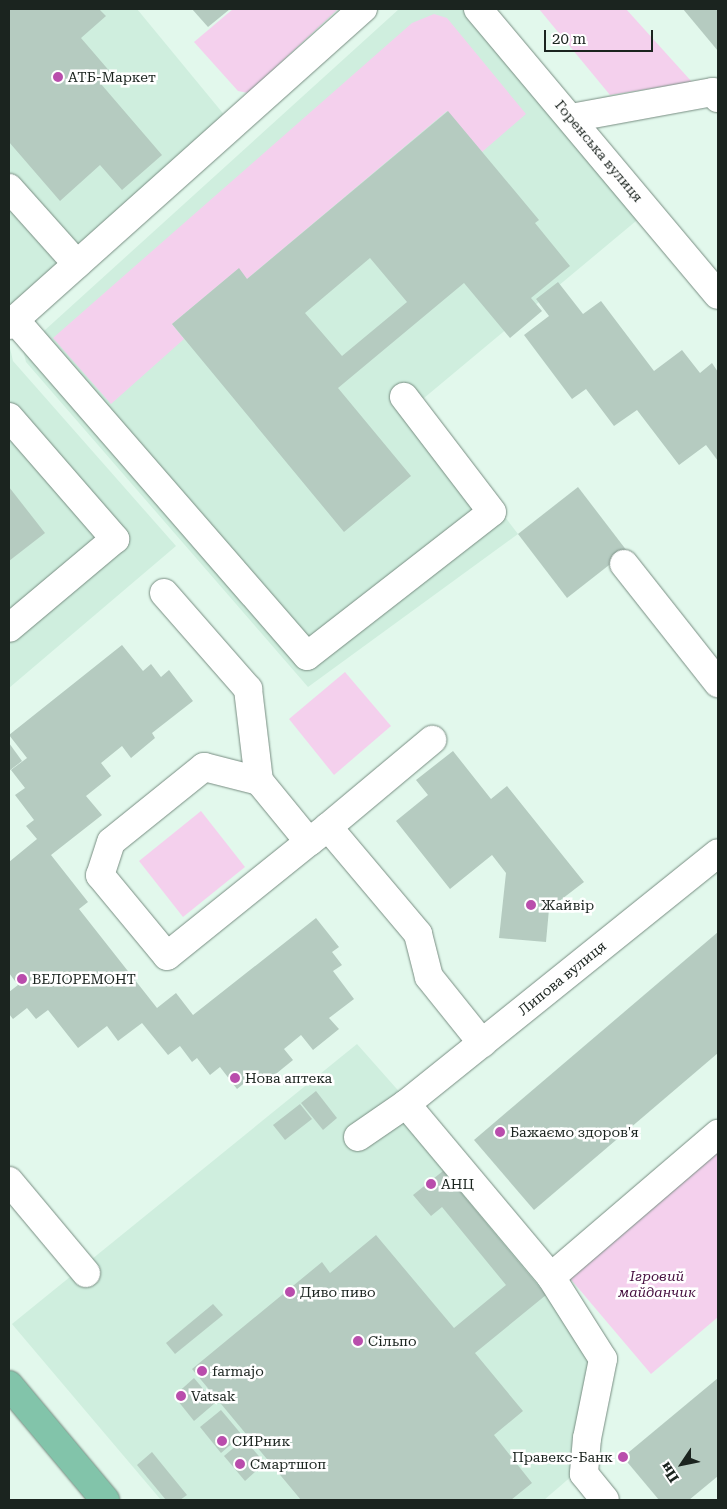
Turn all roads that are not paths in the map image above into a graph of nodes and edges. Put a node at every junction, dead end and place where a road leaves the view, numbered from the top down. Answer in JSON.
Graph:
{"nodes":[{"id":1,"x":363,"y":9,"type":"edge"},
{"id":2,"x":478,"y":9,"type":"edge"},
{"id":3,"x":718,"y":98,"type":"edge"},
{"id":4,"x":571,"y":118,"type":"junction"},
{"id":5,"x":9,"y":188,"type":"edge"},
{"id":6,"x":77,"y":264,"type":"junction"},
{"id":7,"x":718,"y":295,"type":"edge"},
{"id":8,"x":12,"y":322,"type":"edge"},
{"id":9,"x":404,"y":397,"type":"dead end"},
{"id":10,"x":9,"y":417,"type":"edge"},
{"id":11,"x":624,"y":564,"type":"dead end"},
{"id":12,"x":164,"y":592,"type":"dead end"},
{"id":13,"x":9,"y":628,"type":"edge"},
{"id":14,"x":718,"y":683,"type":"edge"},
{"id":15,"x":432,"y":740,"type":"dead end"},
{"id":16,"x":259,"y":781,"type":"junction"},
{"id":17,"x":319,"y":834,"type":"junction"},
{"id":18,"x":718,"y":853,"type":"edge"},
{"id":19,"x":482,"y":1043,"type":"junction"},
{"id":20,"x":406,"y":1104,"type":"junction"},
{"id":21,"x":718,"y":1134,"type":"edge"},
{"id":22,"x":358,"y":1138,"type":"dead end"},
{"id":23,"x":9,"y":1181,"type":"edge"},
{"id":24,"x":86,"y":1273,"type":"dead end"},
{"id":25,"x":551,"y":1276,"type":"junction"},
{"id":26,"x":9,"y":1385,"type":"edge"},
{"id":27,"x":105,"y":1500,"type":"edge"},
{"id":28,"x":605,"y":1500,"type":"edge"}],
"edges":[{"from":1,"to":6,"type":"street"},
{"from":2,"to":4,"type":"street","name":"Горенська вулиця"},
{"from":3,"to":4,"type":"street"},
{"from":4,"to":7,"type":"street","name":"Горенська вулиця"},
{"from":5,"to":6,"type":"street"},
{"from":6,"to":8,"type":"street"},
{"from":8,"to":9,"type":"street"},
{"from":10,"to":13,"type":"street"},
{"from":11,"to":14,"type":"street"},
{"from":12,"to":16,"type":"street"},
{"from":15,"to":17,"type":"street"},
{"from":16,"to":17,"type":"street"},
{"from":16,"to":17,"type":"street"},
{"from":17,"to":19,"type":"street"},
{"from":18,"to":19,"type":"street","name":"Липова вулиця"},
{"from":19,"to":20,"type":"street","name":"Липова вулиця"},
{"from":20,"to":22,"type":"street","name":"Липова вулиця"},
{"from":20,"to":25,"type":"street"},
{"from":21,"to":25,"type":"street"},
{"from":23,"to":24,"type":"street"},
{"from":25,"to":28,"type":"street"},
{"from":26,"to":27,"type":"main road"}]}
